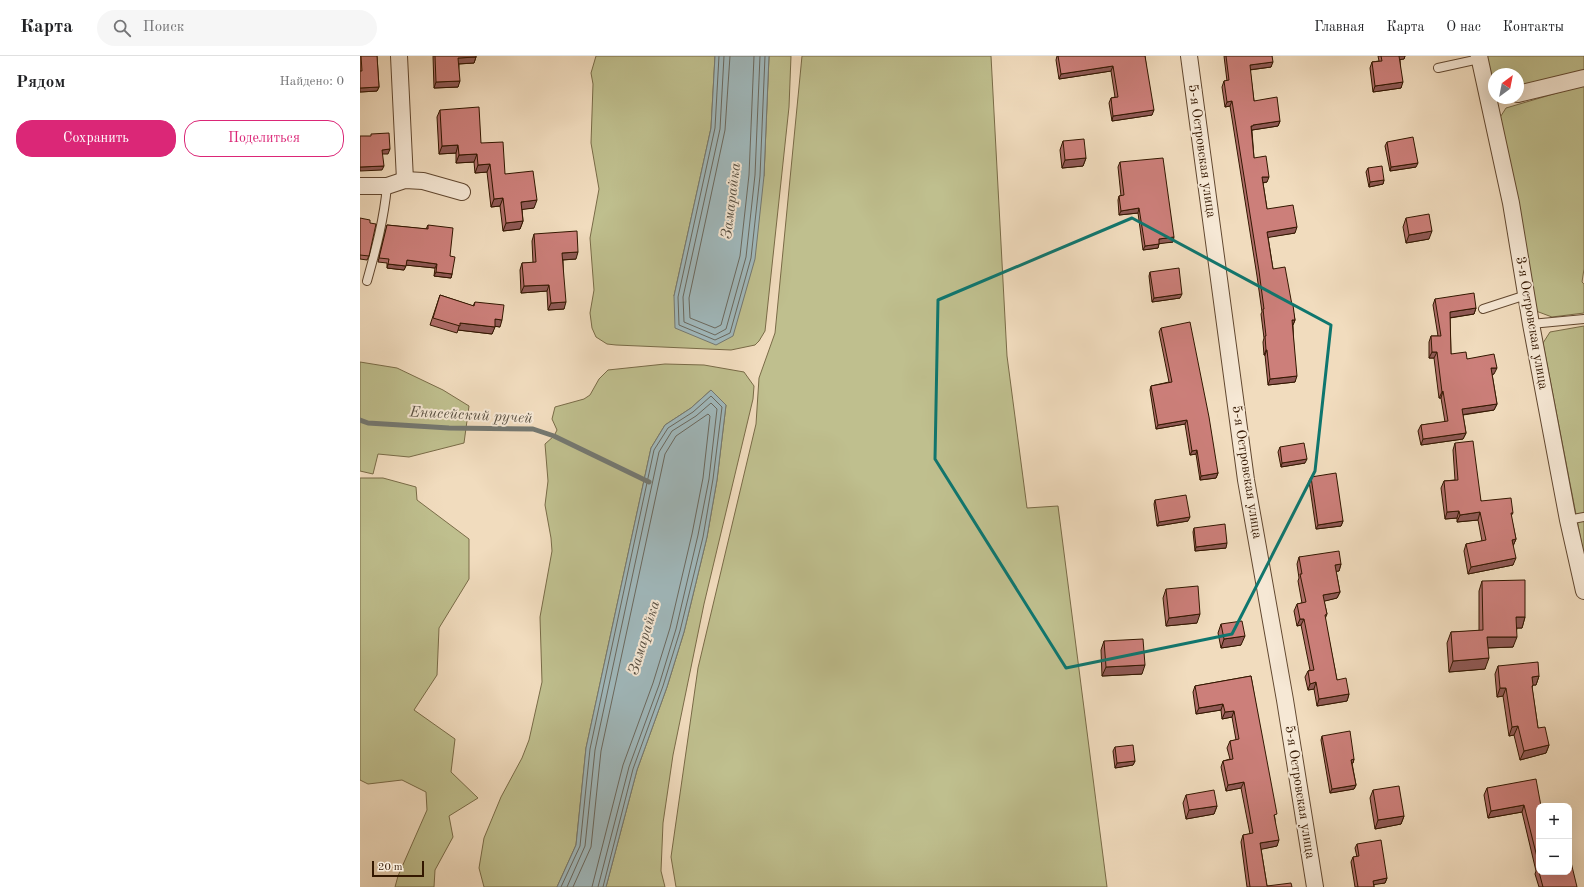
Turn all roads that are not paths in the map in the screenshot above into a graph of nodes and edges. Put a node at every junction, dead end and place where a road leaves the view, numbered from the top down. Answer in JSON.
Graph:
{"nodes":[{"id":1,"x":399,"y":56,"type":"edge"},
{"id":2,"x":1189,"y":56,"type":"edge"},
{"id":3,"x":1479,"y":58,"type":"edge"},
{"id":4,"x":1438,"y":68,"type":"dead end"},
{"id":5,"x":1584,"y":78,"type":"edge"},
{"id":6,"x":1488,"y":84,"type":"edge"},
{"id":7,"x":1524,"y":93,"type":"edge"},
{"id":8,"x":1494,"y":104,"type":"edge"},
{"id":9,"x":405,"y":180,"type":"junction"},
{"id":10,"x":360,"y":186,"type":"edge"},
{"id":11,"x":387,"y":186,"type":"junction"},
{"id":12,"x":462,"y":192,"type":"dead end"},
{"id":13,"x":367,"y":281,"type":"dead end"},
{"id":14,"x":1526,"y":295,"type":"junction"},
{"id":15,"x":1483,"y":309,"type":"dead end"},
{"id":16,"x":1584,"y":319,"type":"edge"},
{"id":17,"x":1531,"y":324,"type":"junction"},
{"id":18,"x":1584,"y":516,"type":"edge"},
{"id":19,"x":1568,"y":520,"type":"junction"},
{"id":20,"x":1584,"y":591,"type":"edge"},
{"id":21,"x":1315,"y":887,"type":"edge"}],
"edges":[{"from":1,"to":9,"type":"street"},
{"from":2,"to":21,"type":"street","name":"5-я Островская улица"},
{"from":3,"to":4,"type":"lane"},
{"from":3,"to":6,"type":"street","name":"3-я Островская улица"},
{"from":5,"to":7,"type":"street"},
{"from":8,"to":14,"type":"street","name":"3-я Островская улица"},
{"from":9,"to":11,"type":"street"},
{"from":9,"to":12,"type":"street"},
{"from":10,"to":11,"type":"street"},
{"from":11,"to":13,"type":"lane"},
{"from":14,"to":15,"type":"lane"},
{"from":14,"to":17,"type":"street","name":"3-я Островская улица"},
{"from":16,"to":17,"type":"lane"},
{"from":17,"to":19,"type":"street","name":"3-я Островская улица"},
{"from":18,"to":19,"type":"lane"},
{"from":19,"to":20,"type":"street","name":"3-я Островская улица"}]}
